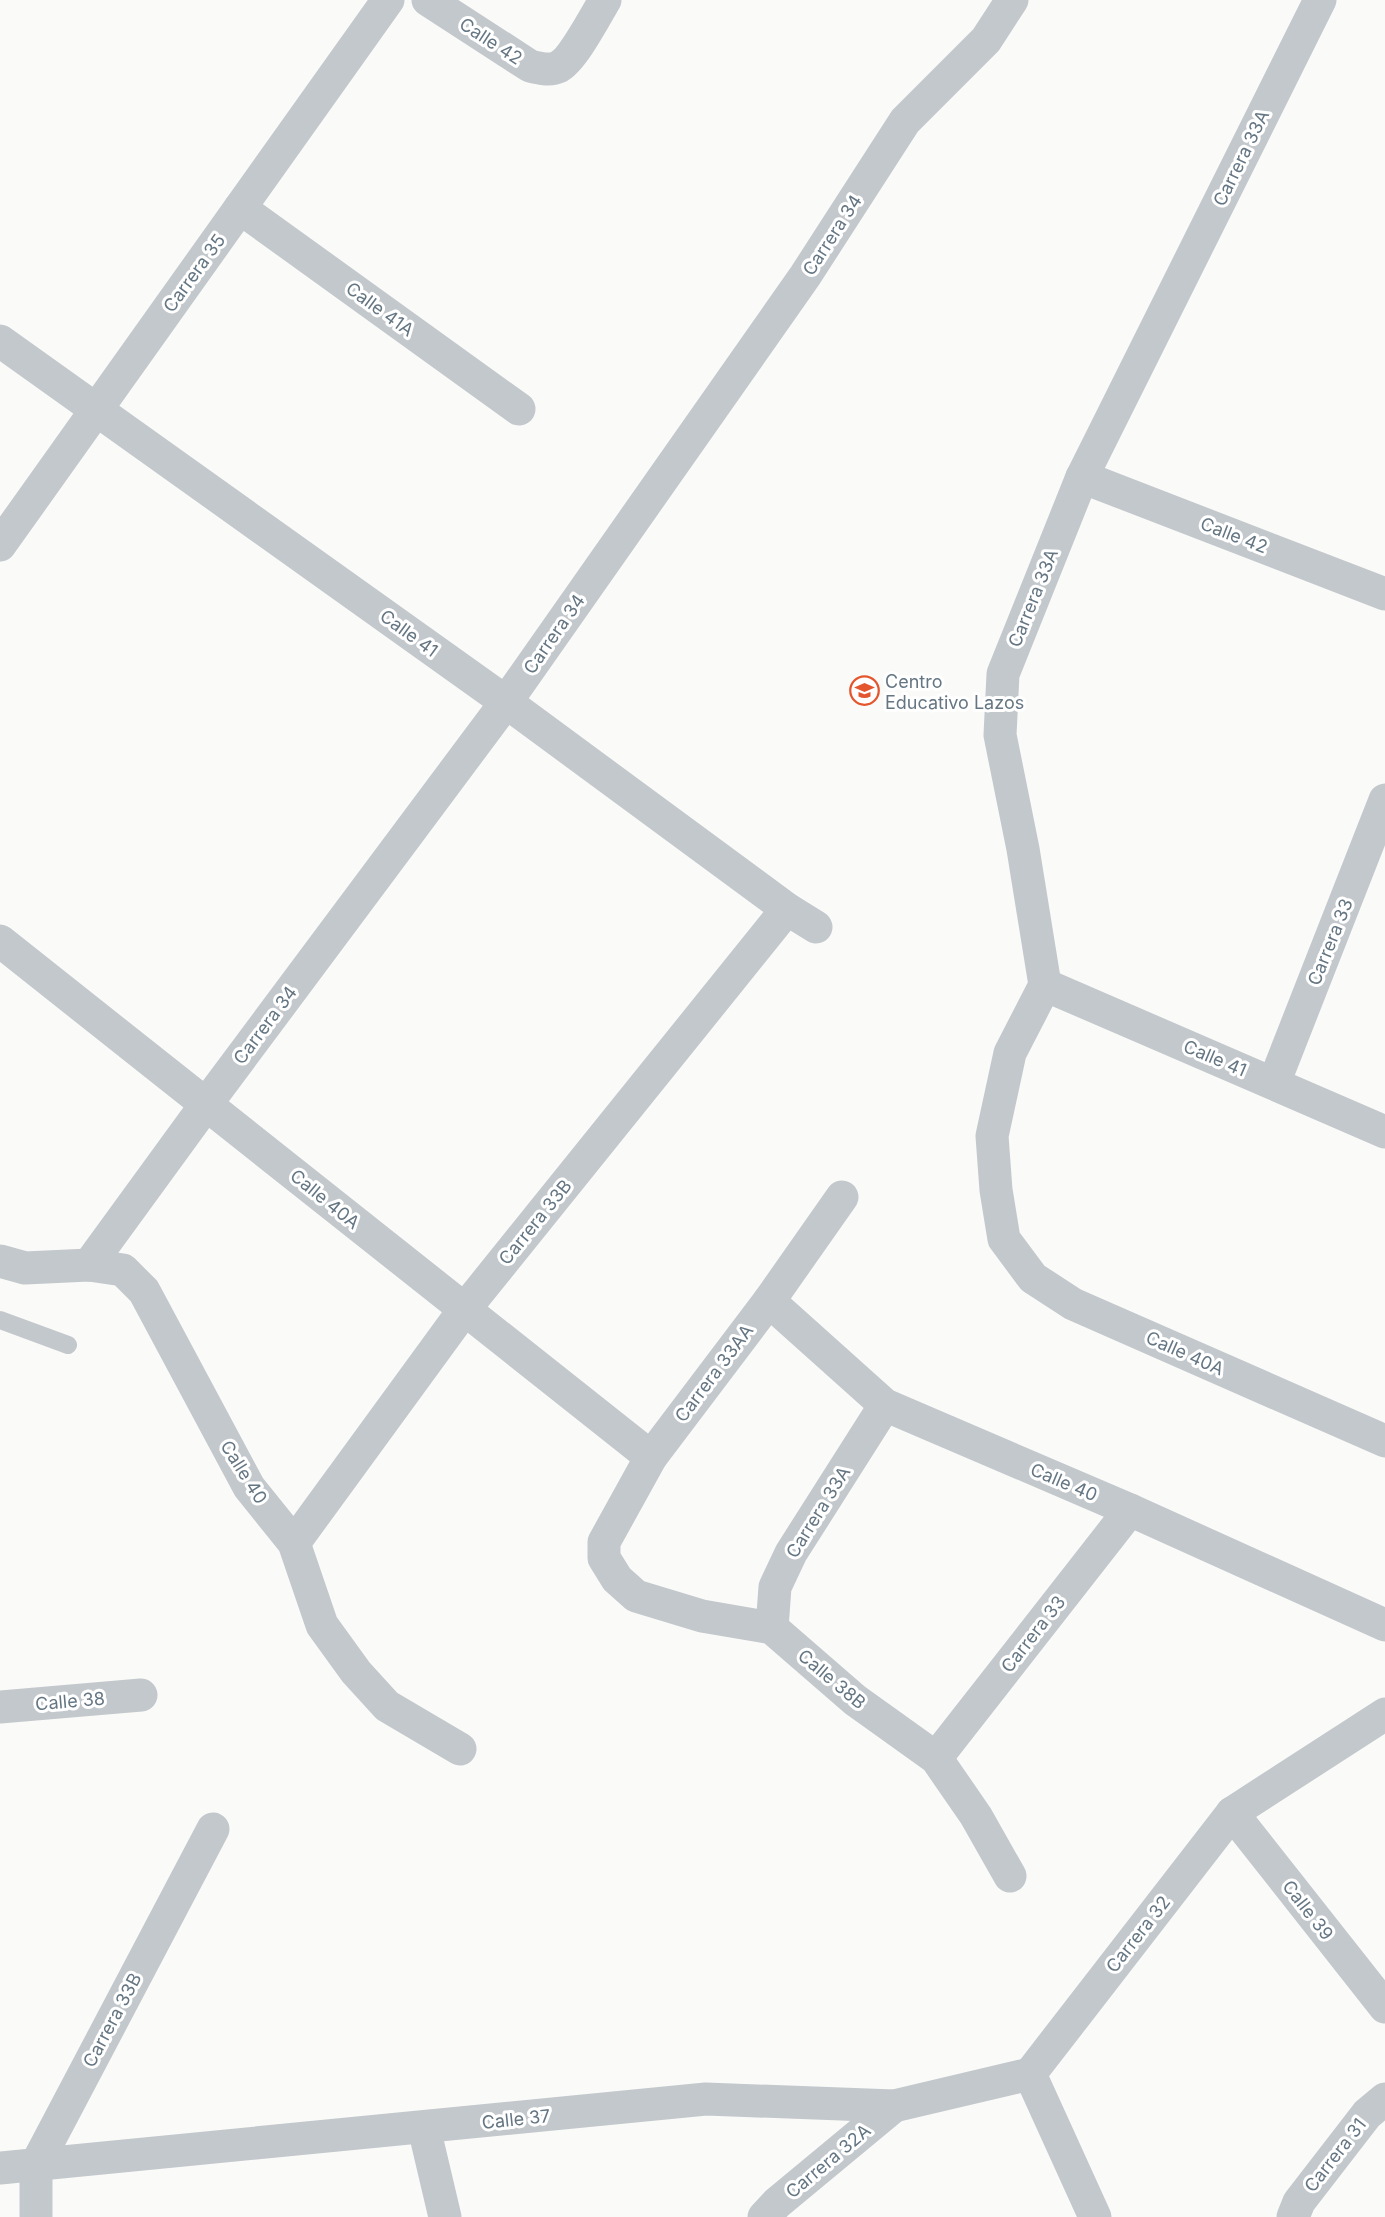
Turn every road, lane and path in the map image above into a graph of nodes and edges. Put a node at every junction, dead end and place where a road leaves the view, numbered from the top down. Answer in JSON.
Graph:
{"nodes":[{"id":1,"x":388,"y":0,"type":"edge"},
{"id":2,"x":428,"y":0,"type":"edge"},
{"id":3,"x":605,"y":0,"type":"edge"},
{"id":4,"x":1012,"y":0,"type":"edge"},
{"id":5,"x":1320,"y":0,"type":"edge"},
{"id":6,"x":240,"y":208,"type":"junction"},
{"id":7,"x":0,"y":341,"type":"edge"},
{"id":8,"x":519,"y":409,"type":"dead end"},
{"id":9,"x":96,"y":410,"type":"junction"},
{"id":10,"x":1082,"y":477,"type":"junction"},
{"id":11,"x":0,"y":545,"type":"edge"},
{"id":12,"x":1385,"y":594,"type":"edge"},
{"id":13,"x":506,"y":702,"type":"junction"},
{"id":14,"x":1385,"y":800,"type":"edge"},
{"id":15,"x":787,"y":909,"type":"junction"},
{"id":16,"x":816,"y":927,"type":"dead end"},
{"id":17,"x":0,"y":941,"type":"edge"},
{"id":18,"x":1045,"y":985,"type":"junction"},
{"id":19,"x":1274,"y":1083,"type":"junction"},
{"id":20,"x":207,"y":1103,"type":"junction"},
{"id":21,"x":1385,"y":1132,"type":"edge"},
{"id":22,"x":842,"y":1197,"type":"dead end"},
{"id":23,"x":0,"y":1261,"type":"edge"},
{"id":24,"x":89,"y":1265,"type":"junction"},
{"id":25,"x":769,"y":1300,"type":"junction"},
{"id":26,"x":464,"y":1310,"type":"junction"},
{"id":27,"x":0,"y":1320,"type":"edge"},
{"id":28,"x":68,"y":1345,"type":"dead end"},
{"id":29,"x":885,"y":1405,"type":"junction"},
{"id":30,"x":1385,"y":1441,"type":"edge"},
{"id":31,"x":651,"y":1456,"type":"junction"},
{"id":32,"x":1130,"y":1510,"type":"junction"},
{"id":33,"x":294,"y":1543,"type":"junction"},
{"id":34,"x":1385,"y":1625,"type":"edge"},
{"id":35,"x":772,"y":1628,"type":"junction"},
{"id":36,"x":141,"y":1695,"type":"dead end"},
{"id":37,"x":0,"y":1707,"type":"edge"},
{"id":38,"x":1385,"y":1714,"type":"edge"},
{"id":39,"x":460,"y":1749,"type":"dead end"},
{"id":40,"x":936,"y":1758,"type":"junction"},
{"id":41,"x":1232,"y":1813,"type":"junction"},
{"id":42,"x":213,"y":1829,"type":"dead end"},
{"id":43,"x":1010,"y":1876,"type":"dead end"},
{"id":44,"x":1385,"y":2007,"type":"edge"},
{"id":45,"x":1030,"y":2074,"type":"junction"},
{"id":46,"x":1385,"y":2099,"type":"edge"},
{"id":47,"x":894,"y":2106,"type":"junction"},
{"id":48,"x":424,"y":2128,"type":"junction"},
{"id":49,"x":36,"y":2165,"type":"junction"},
{"id":50,"x":0,"y":2168,"type":"edge"},
{"id":51,"x":36,"y":2217,"type":"edge"},
{"id":52,"x":445,"y":2217,"type":"edge"},
{"id":53,"x":765,"y":2217,"type":"edge"},
{"id":54,"x":1095,"y":2217,"type":"edge"},
{"id":55,"x":1293,"y":2217,"type":"edge"}],
"edges":[{"from":1,"to":6,"type":"street","name":"Carrera 35"},
{"from":2,"to":3,"type":"street","name":"Calle 42"},
{"from":4,"to":13,"type":"street","name":"Carrera 34"},
{"from":5,"to":10,"type":"street","name":"Carrera 33A"},
{"from":6,"to":8,"type":"street","name":"Calle 41A"},
{"from":6,"to":9,"type":"street","name":"Carrera 35"},
{"from":7,"to":9,"type":"street","name":"Calle 41"},
{"from":9,"to":11,"type":"street","name":"Carrera 35"},
{"from":9,"to":13,"type":"street","name":"Calle 41"},
{"from":10,"to":12,"type":"street","name":"Calle 42"},
{"from":10,"to":18,"type":"street","name":"Carrera 33A"},
{"from":13,"to":15,"type":"street","name":"Calle 41"},
{"from":13,"to":20,"type":"street","name":"Carrera 34"},
{"from":14,"to":19,"type":"street","name":"Carrera 33"},
{"from":15,"to":16,"type":"street","name":"Calle 41"},
{"from":15,"to":26,"type":"street","name":"Carrera 33B"},
{"from":17,"to":20,"type":"street","name":"Calle 40A"},
{"from":18,"to":19,"type":"street","name":"Calle 41"},
{"from":18,"to":30,"type":"street","name":"Calle 40A"},
{"from":19,"to":21,"type":"street","name":"Calle 41"},
{"from":20,"to":24,"type":"street","name":"Carrera 34"},
{"from":20,"to":26,"type":"street","name":"Calle 40A"},
{"from":22,"to":25,"type":"street","name":"Carrera 33AA"},
{"from":23,"to":24,"type":"street","name":"Calle 40"},
{"from":24,"to":33,"type":"street","name":"Calle 40"},
{"from":25,"to":29,"type":"street","name":"Calle 40"},
{"from":25,"to":31,"type":"street","name":"Carrera 33AA"},
{"from":26,"to":31,"type":"street","name":"Calle 40A"},
{"from":26,"to":33,"type":"street","name":"Carrera 33B"},
{"from":27,"to":28,"type":"lane"},
{"from":29,"to":32,"type":"street","name":"Calle 40"},
{"from":29,"to":35,"type":"street","name":"Carrera 33A"},
{"from":31,"to":35,"type":"street","name":"Carrera 33AA"},
{"from":32,"to":34,"type":"street","name":"Calle 40"},
{"from":32,"to":40,"type":"street","name":"Carrera 33"},
{"from":33,"to":39,"type":"street","name":"Calle 40"},
{"from":35,"to":40,"type":"street","name":"Calle 38B"},
{"from":36,"to":37,"type":"street","name":"Calle 38"},
{"from":38,"to":41,"type":"street","name":"Carrera 32"},
{"from":40,"to":43,"type":"street","name":"Calle 38B"},
{"from":41,"to":44,"type":"street","name":"Calle 39"},
{"from":41,"to":45,"type":"street","name":"Carrera 32"},
{"from":42,"to":49,"type":"street","name":"Carrera 33B"},
{"from":45,"to":47,"type":"street","name":"Calle 37"},
{"from":45,"to":54,"type":"street"},
{"from":46,"to":55,"type":"street","name":"Carrera 31"},
{"from":47,"to":48,"type":"street","name":"Calle 37"},
{"from":47,"to":53,"type":"street","name":"Carrera 32A"},
{"from":48,"to":49,"type":"street","name":"Calle 37"},
{"from":48,"to":52,"type":"street"},
{"from":49,"to":50,"type":"street","name":"Calle 37"},
{"from":49,"to":51,"type":"street","name":"Carrera 33B"}]}
